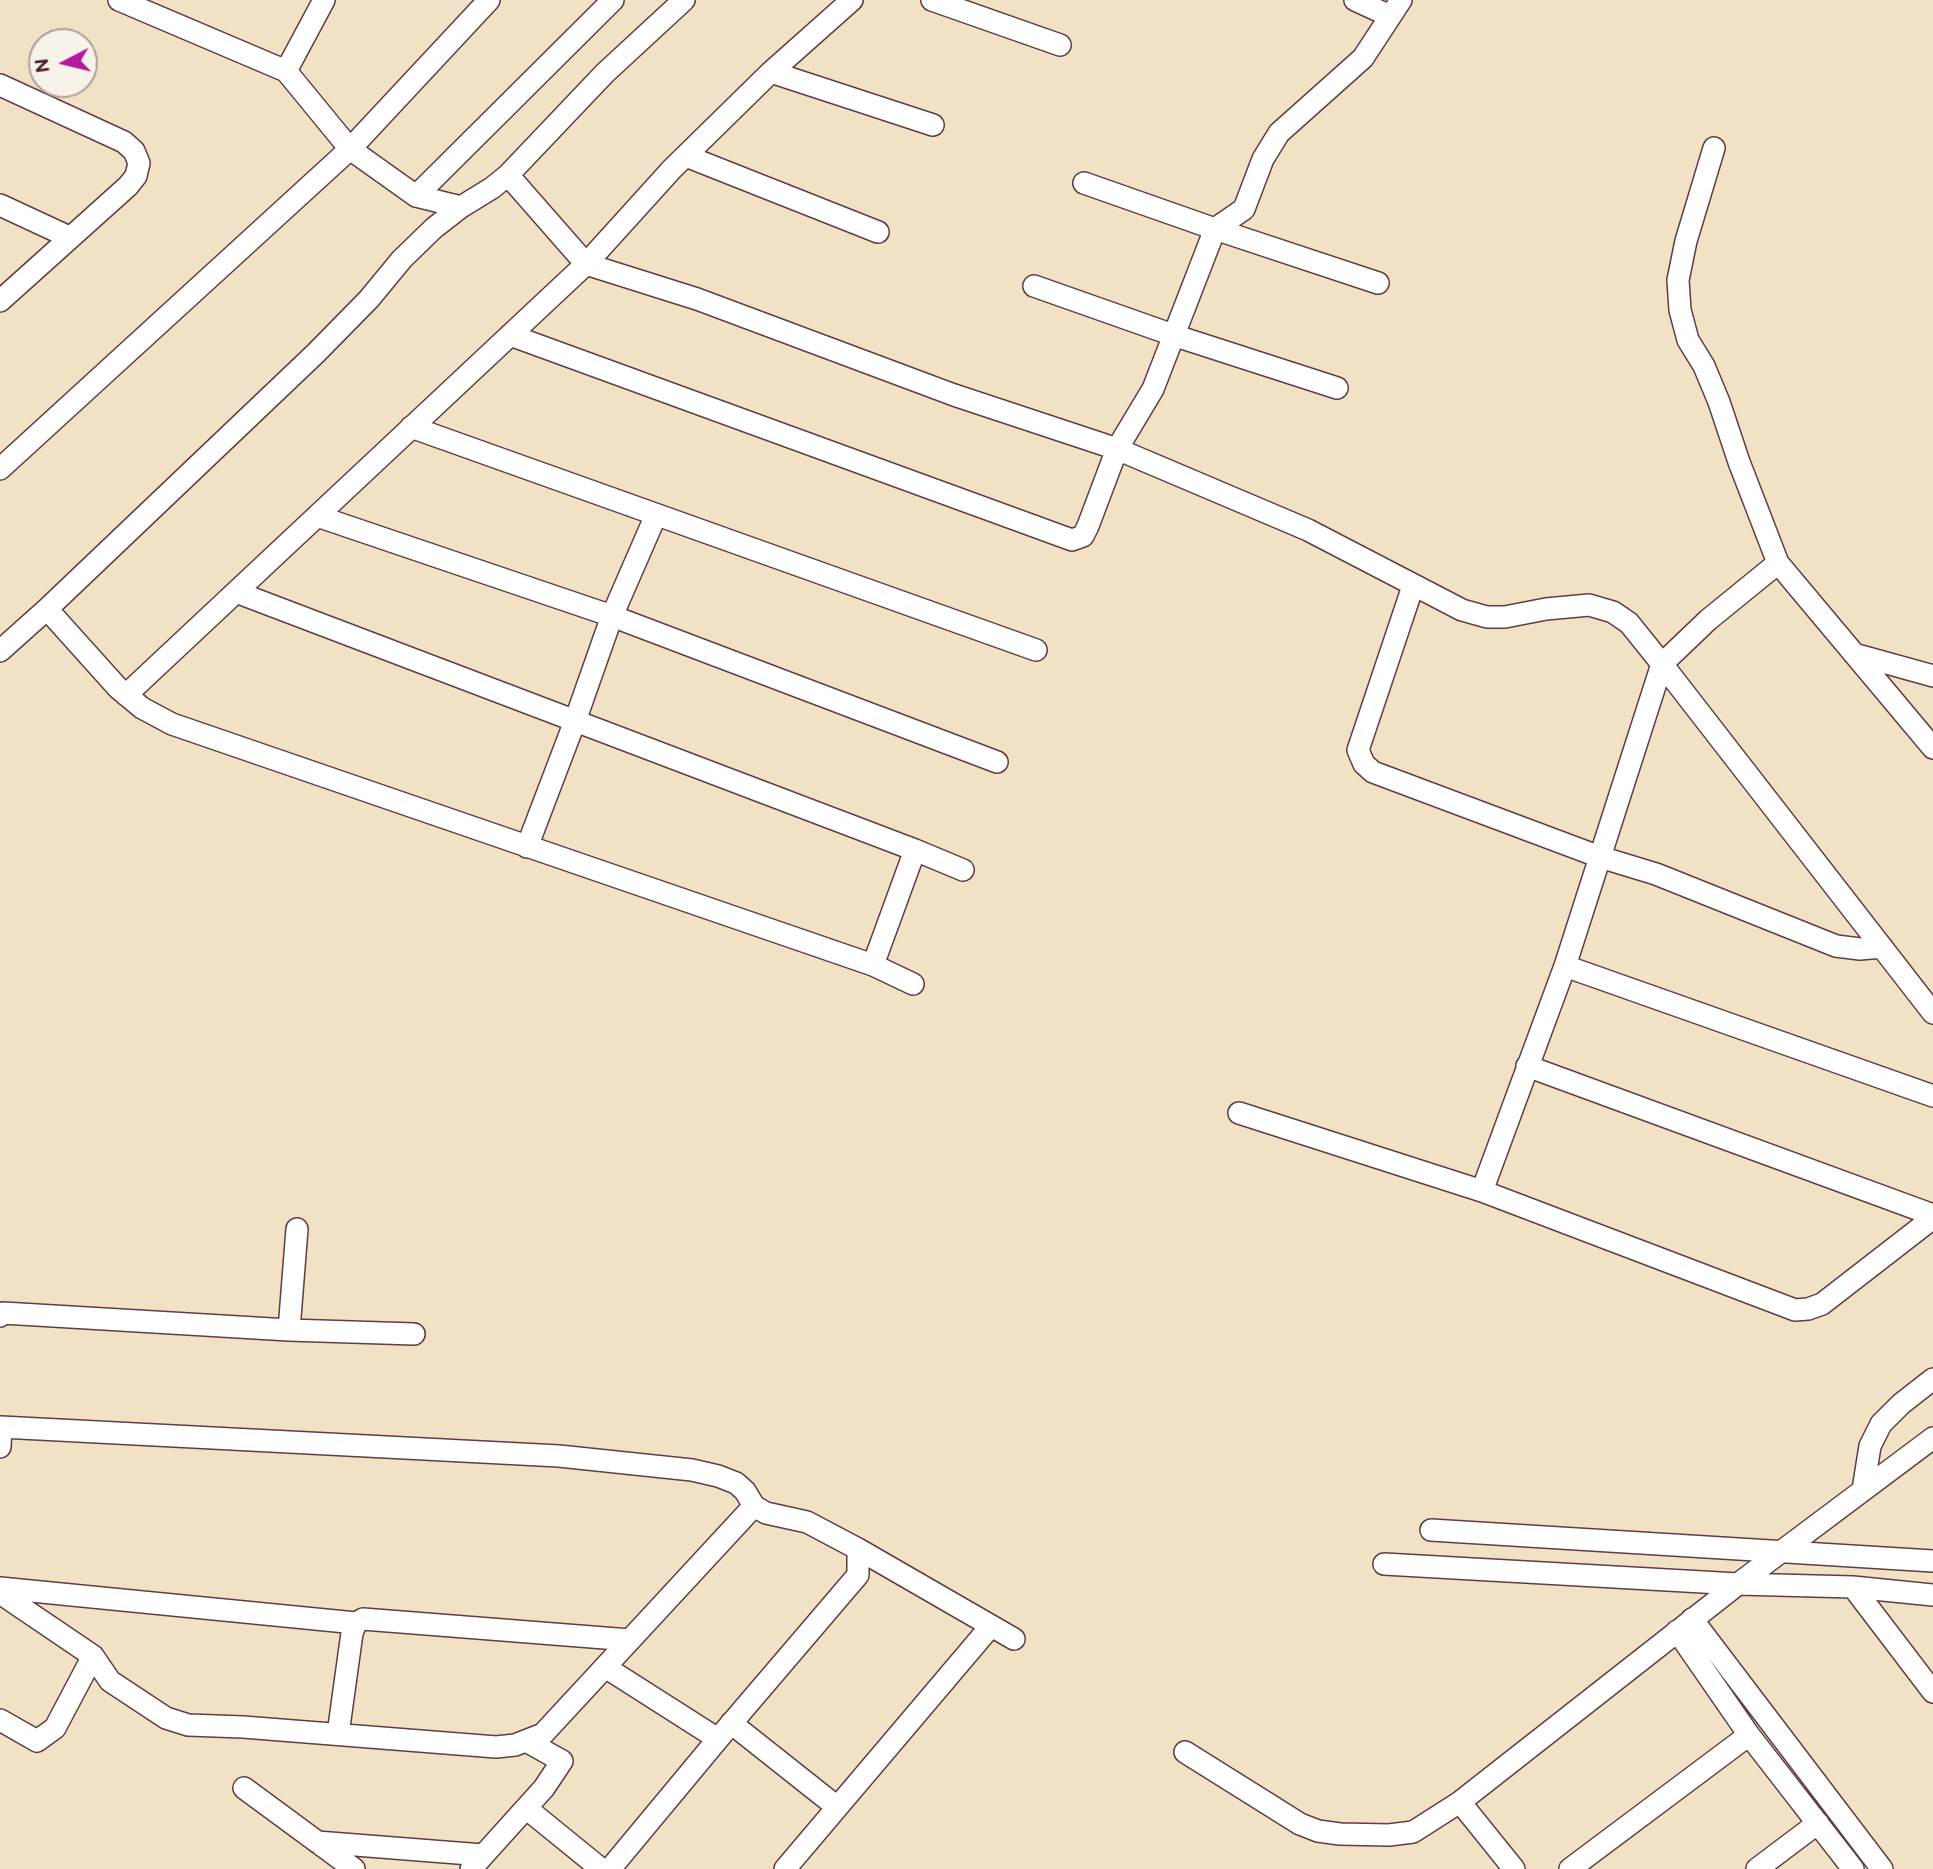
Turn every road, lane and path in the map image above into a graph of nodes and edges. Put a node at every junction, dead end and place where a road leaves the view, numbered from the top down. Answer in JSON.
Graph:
{"nodes":[{"id":1,"x":119,"y":0,"type":"edge"},
{"id":2,"x":324,"y":0,"type":"edge"},
{"id":3,"x":489,"y":0,"type":"edge"},
{"id":4,"x":613,"y":0,"type":"edge"},
{"id":5,"x":684,"y":0,"type":"edge"},
{"id":6,"x":852,"y":0,"type":"edge"},
{"id":7,"x":932,"y":0,"type":"edge"},
{"id":8,"x":1355,"y":0,"type":"edge"},
{"id":9,"x":1396,"y":8,"type":"edge"},
{"id":10,"x":1060,"y":45,"type":"dead end"},
{"id":11,"x":286,"y":71,"type":"junction"},
{"id":12,"x":771,"y":72,"type":"junction"},
{"id":13,"x":0,"y":85,"type":"edge"},
{"id":14,"x":933,"y":125,"type":"dead end"},
{"id":15,"x":1714,"y":148,"type":"dead end"},
{"id":16,"x":350,"y":149,"type":"junction"},
{"id":17,"x":686,"y":156,"type":"junction"},
{"id":18,"x":508,"y":176,"type":"junction"},
{"id":19,"x":1084,"y":183,"type":"dead end"},
{"id":20,"x":416,"y":195,"type":"junction"},
{"id":21,"x":0,"y":205,"type":"edge"},
{"id":22,"x":461,"y":208,"type":"junction"},
{"id":23,"x":1215,"y":229,"type":"junction"},
{"id":24,"x":878,"y":232,"type":"dead end"},
{"id":25,"x":69,"y":237,"type":"junction"},
{"id":26,"x":586,"y":264,"type":"junction"},
{"id":27,"x":1378,"y":283,"type":"dead end"},
{"id":28,"x":1034,"y":286,"type":"dead end"},
{"id":29,"x":0,"y":301,"type":"edge"},
{"id":30,"x":510,"y":335,"type":"junction"},
{"id":31,"x":1173,"y":335,"type":"junction"},
{"id":32,"x":1337,"y":388,"type":"dead end"},
{"id":33,"x":411,"y":427,"type":"junction"},
{"id":34,"x":10,"y":447,"type":"edge"},
{"id":35,"x":1117,"y":449,"type":"junction"},
{"id":36,"x":0,"y":469,"type":"edge"},
{"id":37,"x":656,"y":515,"type":"junction"},
{"id":38,"x":317,"y":516,"type":"junction"},
{"id":39,"x":1778,"y":563,"type":"junction"},
{"id":40,"x":1413,"y":586,"type":"junction"},
{"id":41,"x":236,"y":592,"type":"junction"},
{"id":42,"x":47,"y":609,"type":"junction"},
{"id":43,"x":612,"y":616,"type":"junction"},
{"id":44,"x":1036,"y":650,"type":"dead end"},
{"id":45,"x":0,"y":651,"type":"edge"},
{"id":46,"x":1854,"y":654,"type":"junction"},
{"id":47,"x":1662,"y":664,"type":"junction"},
{"id":48,"x":1933,"y":676,"type":"edge"},
{"id":49,"x":126,"y":695,"type":"junction"},
{"id":50,"x":575,"y":721,"type":"junction"},
{"id":51,"x":1933,"y":748,"type":"edge"},
{"id":52,"x":997,"y":762,"type":"dead end"},
{"id":53,"x":527,"y":847,"type":"junction"},
{"id":54,"x":915,"y":850,"type":"junction"},
{"id":55,"x":1600,"y":857,"type":"junction"},
{"id":56,"x":963,"y":870,"type":"dead end"},
{"id":57,"x":1882,"y":947,"type":"junction"},
{"id":58,"x":873,"y":965,"type":"junction"},
{"id":59,"x":1565,"y":967,"type":"junction"},
{"id":60,"x":913,"y":984,"type":"dead end"},
{"id":61,"x":1933,"y":1013,"type":"edge"},
{"id":62,"x":1527,"y":1066,"type":"junction"},
{"id":63,"x":1933,"y":1097,"type":"edge"},
{"id":64,"x":1239,"y":1113,"type":"dead end"},
{"id":65,"x":1482,"y":1191,"type":"junction"},
{"id":66,"x":1933,"y":1217,"type":"edge"},
{"id":67,"x":297,"y":1229,"type":"dead end"},
{"id":68,"x":0,"y":1316,"type":"edge"},
{"id":69,"x":289,"y":1330,"type":"junction"},
{"id":70,"x":414,"y":1334,"type":"dead end"},
{"id":71,"x":1933,"y":1379,"type":"edge"},
{"id":72,"x":0,"y":1433,"type":"edge"},
{"id":73,"x":1932,"y":1439,"type":"edge"},
{"id":74,"x":1863,"y":1490,"type":"junction"},
{"id":75,"x":754,"y":1506,"type":"junction"},
{"id":76,"x":1431,"y":1530,"type":"dead end"},
{"id":77,"x":858,"y":1549,"type":"junction"},
{"id":78,"x":1779,"y":1553,"type":"junction"},
{"id":79,"x":1933,"y":1561,"type":"edge"},
{"id":80,"x":1384,"y":1564,"type":"dead end"},
{"id":81,"x":1738,"y":1584,"type":"junction"},
{"id":82,"x":1853,"y":1587,"type":"junction"},
{"id":83,"x":0,"y":1588,"type":"edge"},
{"id":84,"x":0,"y":1593,"type":"edge"},
{"id":85,"x":1933,"y":1595,"type":"edge"},
{"id":86,"x":356,"y":1623,"type":"junction"},
{"id":87,"x":1685,"y":1625,"type":"junction"},
{"id":88,"x":985,"y":1633,"type":"dead end"},
{"id":89,"x":1014,"y":1639,"type":"dead end"},
{"id":90,"x":630,"y":1640,"type":"junction"},
{"id":91,"x":93,"y":1656,"type":"junction"},
{"id":92,"x":605,"y":1667,"type":"junction"},
{"id":93,"x":1933,"y":1692,"type":"edge"},
{"id":94,"x":0,"y":1720,"type":"edge"},
{"id":95,"x":724,"y":1731,"type":"junction"},
{"id":96,"x":338,"y":1734,"type":"junction"},
{"id":97,"x":1749,"y":1735,"type":"junction"},
{"id":98,"x":528,"y":1742,"type":"junction"},
{"id":99,"x":1185,"y":1752,"type":"dead end"},
{"id":100,"x":244,"y":1788,"type":"dead end"},
{"id":101,"x":1460,"y":1802,"type":"junction"},
{"id":102,"x":837,"y":1807,"type":"junction"},
{"id":103,"x":526,"y":1808,"type":"junction"},
{"id":104,"x":1818,"y":1823,"type":"junction"},
{"id":105,"x":317,"y":1842,"type":"junction"},
{"id":106,"x":477,"y":1862,"type":"edge"},
{"id":107,"x":354,"y":1869,"type":"edge"},
{"id":108,"x":601,"y":1869,"type":"edge"},
{"id":109,"x":610,"y":1869,"type":"edge"},
{"id":110,"x":785,"y":1869,"type":"edge"},
{"id":111,"x":1514,"y":1869,"type":"edge"},
{"id":112,"x":1570,"y":1869,"type":"edge"},
{"id":113,"x":1758,"y":1869,"type":"edge"},
{"id":114,"x":1853,"y":1869,"type":"edge"},
{"id":115,"x":1882,"y":1869,"type":"edge"}],
"edges":[{"from":1,"to":11,"type":"street"},
{"from":2,"to":11,"type":"street"},
{"from":3,"to":16,"type":"street"},
{"from":4,"to":20,"type":"street"},
{"from":5,"to":18,"type":"street"},
{"from":6,"to":12,"type":"street"},
{"from":7,"to":10,"type":"street"},
{"from":8,"to":9,"type":"street"},
{"from":9,"to":23,"type":"street"},
{"from":11,"to":16,"type":"street"},
{"from":12,"to":14,"type":"street"},
{"from":12,"to":17,"type":"street"},
{"from":13,"to":25,"type":"street"},
{"from":15,"to":39,"type":"street"},
{"from":16,"to":20,"type":"street"},
{"from":16,"to":34,"type":"street"},
{"from":17,"to":24,"type":"street"},
{"from":17,"to":26,"type":"street"},
{"from":18,"to":22,"type":"street"},
{"from":18,"to":26,"type":"street"},
{"from":19,"to":23,"type":"street"},
{"from":20,"to":22,"type":"street"},
{"from":21,"to":25,"type":"street"},
{"from":22,"to":42,"type":"street"},
{"from":23,"to":27,"type":"street"},
{"from":23,"to":31,"type":"street"},
{"from":25,"to":29,"type":"street"},
{"from":26,"to":30,"type":"street"},
{"from":26,"to":35,"type":"street"},
{"from":28,"to":31,"type":"street"},
{"from":30,"to":33,"type":"street"},
{"from":30,"to":35,"type":"street"},
{"from":31,"to":32,"type":"street"},
{"from":31,"to":35,"type":"street"},
{"from":33,"to":37,"type":"street"},
{"from":33,"to":38,"type":"street"},
{"from":34,"to":36,"type":"street"},
{"from":35,"to":40,"type":"street"},
{"from":37,"to":43,"type":"street"},
{"from":37,"to":44,"type":"street"},
{"from":38,"to":41,"type":"street"},
{"from":38,"to":43,"type":"street"},
{"from":39,"to":46,"type":"street"},
{"from":39,"to":47,"type":"street"},
{"from":40,"to":47,"type":"street"},
{"from":40,"to":55,"type":"street"},
{"from":41,"to":49,"type":"street"},
{"from":41,"to":50,"type":"street"},
{"from":42,"to":45,"type":"street"},
{"from":42,"to":49,"type":"street"},
{"from":43,"to":50,"type":"street"},
{"from":43,"to":52,"type":"street"},
{"from":46,"to":48,"type":"street"},
{"from":46,"to":51,"type":"street"},
{"from":47,"to":55,"type":"street"},
{"from":47,"to":57,"type":"street"},
{"from":49,"to":53,"type":"street"},
{"from":50,"to":53,"type":"street"},
{"from":50,"to":54,"type":"street"},
{"from":53,"to":58,"type":"street"},
{"from":54,"to":56,"type":"street"},
{"from":54,"to":58,"type":"street"},
{"from":55,"to":57,"type":"street"},
{"from":55,"to":59,"type":"street"},
{"from":57,"to":61,"type":"street"},
{"from":58,"to":60,"type":"street"},
{"from":59,"to":62,"type":"street"},
{"from":59,"to":63,"type":"street"},
{"from":62,"to":65,"type":"street"},
{"from":62,"to":66,"type":"street"},
{"from":64,"to":65,"type":"street"},
{"from":65,"to":66,"type":"street"},
{"from":67,"to":69,"type":"street"},
{"from":68,"to":69,"type":"street"},
{"from":69,"to":70,"type":"street"},
{"from":71,"to":74,"type":"street"},
{"from":72,"to":75,"type":"street"},
{"from":73,"to":74,"type":"street"},
{"from":74,"to":78,"type":"street"},
{"from":75,"to":77,"type":"street"},
{"from":75,"to":90,"type":"street"},
{"from":76,"to":78,"type":"street"},
{"from":77,"to":89,"type":"street"},
{"from":77,"to":95,"type":"street"},
{"from":78,"to":79,"type":"street"},
{"from":78,"to":81,"type":"street"},
{"from":80,"to":81,"type":"street"},
{"from":81,"to":82,"type":"street"},
{"from":81,"to":87,"type":"street"},
{"from":82,"to":85,"type":"street"},
{"from":82,"to":93,"type":"street"},
{"from":83,"to":86,"type":"street"},
{"from":84,"to":91,"type":"street"},
{"from":86,"to":90,"type":"street"},
{"from":86,"to":96,"type":"street"},
{"from":87,"to":97,"type":"street"},
{"from":87,"to":101,"type":"street"},
{"from":87,"to":115,"type":"street"},
{"from":88,"to":102,"type":"street"},
{"from":90,"to":92,"type":"street"},
{"from":91,"to":94,"type":"street"},
{"from":91,"to":96,"type":"street"},
{"from":92,"to":95,"type":"street"},
{"from":92,"to":98,"type":"street"},
{"from":95,"to":102,"type":"street"},
{"from":95,"to":109,"type":"street"},
{"from":96,"to":98,"type":"street"},
{"from":97,"to":104,"type":"street"},
{"from":97,"to":112,"type":"street"},
{"from":98,"to":103,"type":"street"},
{"from":99,"to":101,"type":"street"},
{"from":100,"to":105,"type":"street"},
{"from":101,"to":111,"type":"street"},
{"from":102,"to":110,"type":"street"},
{"from":103,"to":106,"type":"street"},
{"from":103,"to":108,"type":"street"},
{"from":104,"to":113,"type":"street"},
{"from":104,"to":114,"type":"street"},
{"from":105,"to":106,"type":"street"},
{"from":105,"to":107,"type":"street"}]}
